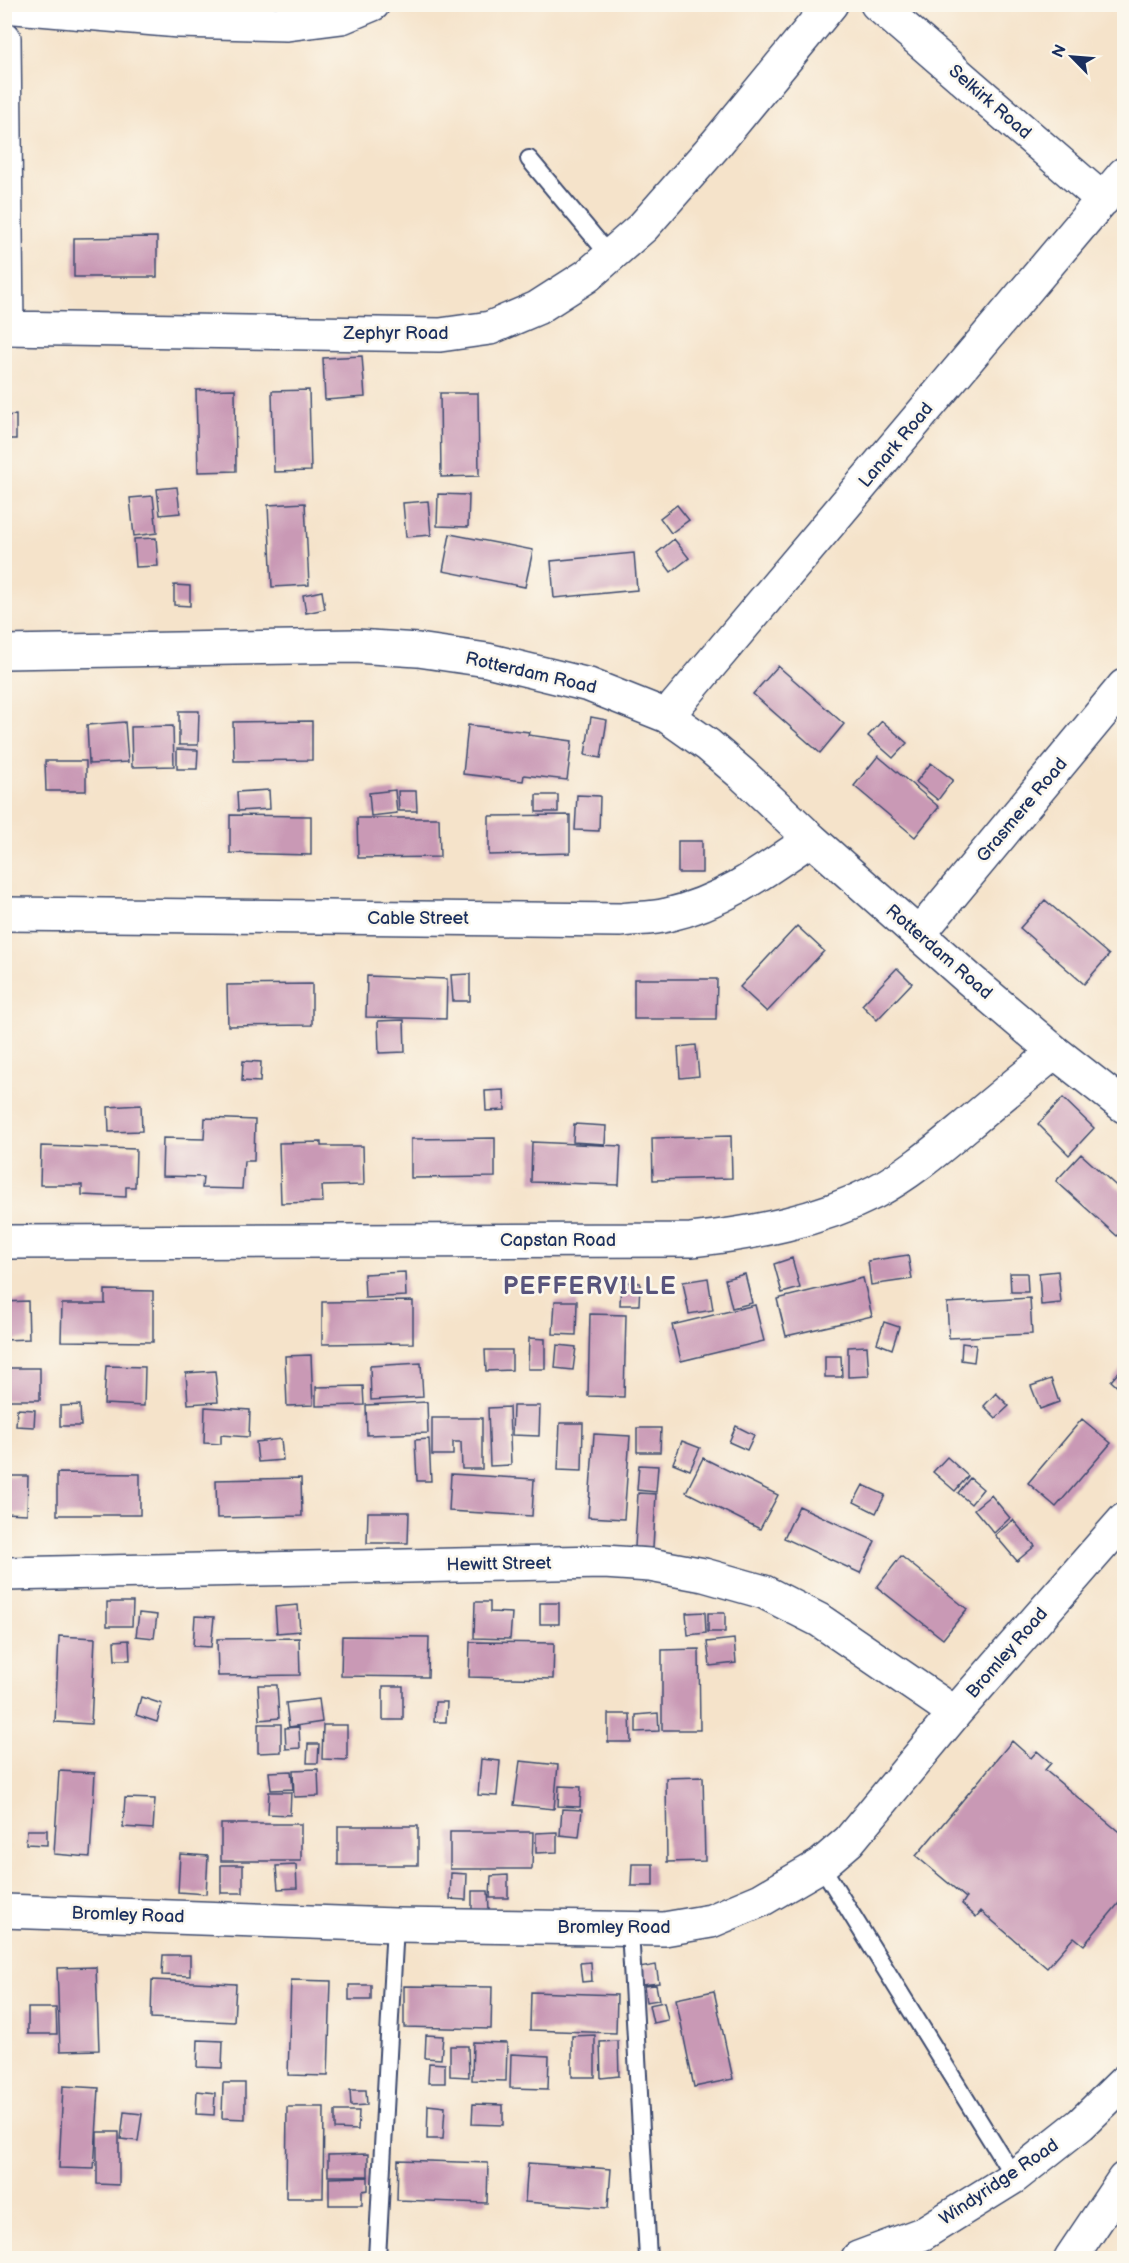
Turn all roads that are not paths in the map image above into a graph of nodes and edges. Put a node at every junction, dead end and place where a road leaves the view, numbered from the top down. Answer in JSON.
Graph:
{"nodes":[{"id":1,"x":373,"y":4,"type":"edge"},
{"id":2,"x":831,"y":4,"type":"edge"},
{"id":3,"x":877,"y":4,"type":"edge"},
{"id":4,"x":4,"y":6,"type":"edge"},
{"id":5,"x":4,"y":38,"type":"edge"},
{"id":6,"x":529,"y":159,"type":"dead end"},
{"id":7,"x":1125,"y":174,"type":"edge"},
{"id":8,"x":1103,"y":200,"type":"junction"},
{"id":9,"x":610,"y":256,"type":"junction"},
{"id":10,"x":6,"y":328,"type":"edge"},
{"id":11,"x":4,"y":652,"type":"edge"},
{"id":12,"x":1125,"y":686,"type":"edge"},
{"id":13,"x":667,"y":716,"type":"junction"},
{"id":14,"x":811,"y":839,"type":"junction"},
{"id":15,"x":4,"y":914,"type":"edge"},
{"id":16,"x":919,"y":934,"type":"junction"},
{"id":17,"x":1055,"y":1052,"type":"junction"},
{"id":18,"x":1125,"y":1106,"type":"edge"},
{"id":19,"x":4,"y":1242,"type":"edge"},
{"id":20,"x":1125,"y":1520,"type":"edge"},
{"id":21,"x":4,"y":1574,"type":"edge"},
{"id":22,"x":955,"y":1713,"type":"junction"},
{"id":23,"x":822,"y":1865,"type":"junction"},
{"id":24,"x":4,"y":1911,"type":"edge"},
{"id":25,"x":395,"y":1925,"type":"junction"},
{"id":26,"x":630,"y":1929,"type":"junction"},
{"id":27,"x":1125,"y":2082,"type":"edge"},
{"id":28,"x":1014,"y":2177,"type":"junction"},
{"id":29,"x":1125,"y":2180,"type":"edge"},
{"id":30,"x":377,"y":2259,"type":"edge"},
{"id":31,"x":648,"y":2259,"type":"edge"},
{"id":32,"x":858,"y":2259,"type":"edge"},
{"id":33,"x":1071,"y":2259,"type":"edge"}],
"edges":[{"from":1,"to":4,"type":"street"},
{"from":2,"to":9,"type":"street","name":"Zephyr Road"},
{"from":3,"to":8,"type":"street","name":"Selkirk Road"},
{"from":5,"to":10,"type":"street"},
{"from":6,"to":9,"type":"lane"},
{"from":7,"to":8,"type":"street","name":"Lanark Road"},
{"from":8,"to":13,"type":"street","name":"Lanark Road"},
{"from":9,"to":10,"type":"street","name":"Zephyr Road"},
{"from":11,"to":13,"type":"street","name":"Rotterdam Road"},
{"from":12,"to":16,"type":"street","name":"Grasmere Road"},
{"from":13,"to":14,"type":"street","name":"Rotterdam Road"},
{"from":14,"to":15,"type":"street","name":"Cable Street"},
{"from":14,"to":16,"type":"street","name":"Rotterdam Road"},
{"from":16,"to":17,"type":"street","name":"Rotterdam Road"},
{"from":17,"to":18,"type":"street","name":"Rotterdam Road"},
{"from":17,"to":19,"type":"street","name":"Capstan Road"},
{"from":20,"to":22,"type":"street","name":"Bromley Road"},
{"from":21,"to":22,"type":"street","name":"Hewitt Street"},
{"from":22,"to":23,"type":"street","name":"Bromley Road"},
{"from":23,"to":26,"type":"street","name":"Bromley Road"},
{"from":23,"to":28,"type":"lane"},
{"from":24,"to":25,"type":"street","name":"Bromley Road"},
{"from":25,"to":26,"type":"street","name":"Bromley Road"},
{"from":25,"to":30,"type":"lane"},
{"from":26,"to":31,"type":"lane"},
{"from":27,"to":28,"type":"street","name":"Windyridge Road"},
{"from":28,"to":32,"type":"street","name":"Windyridge Road"},
{"from":29,"to":33,"type":"street"}]}
